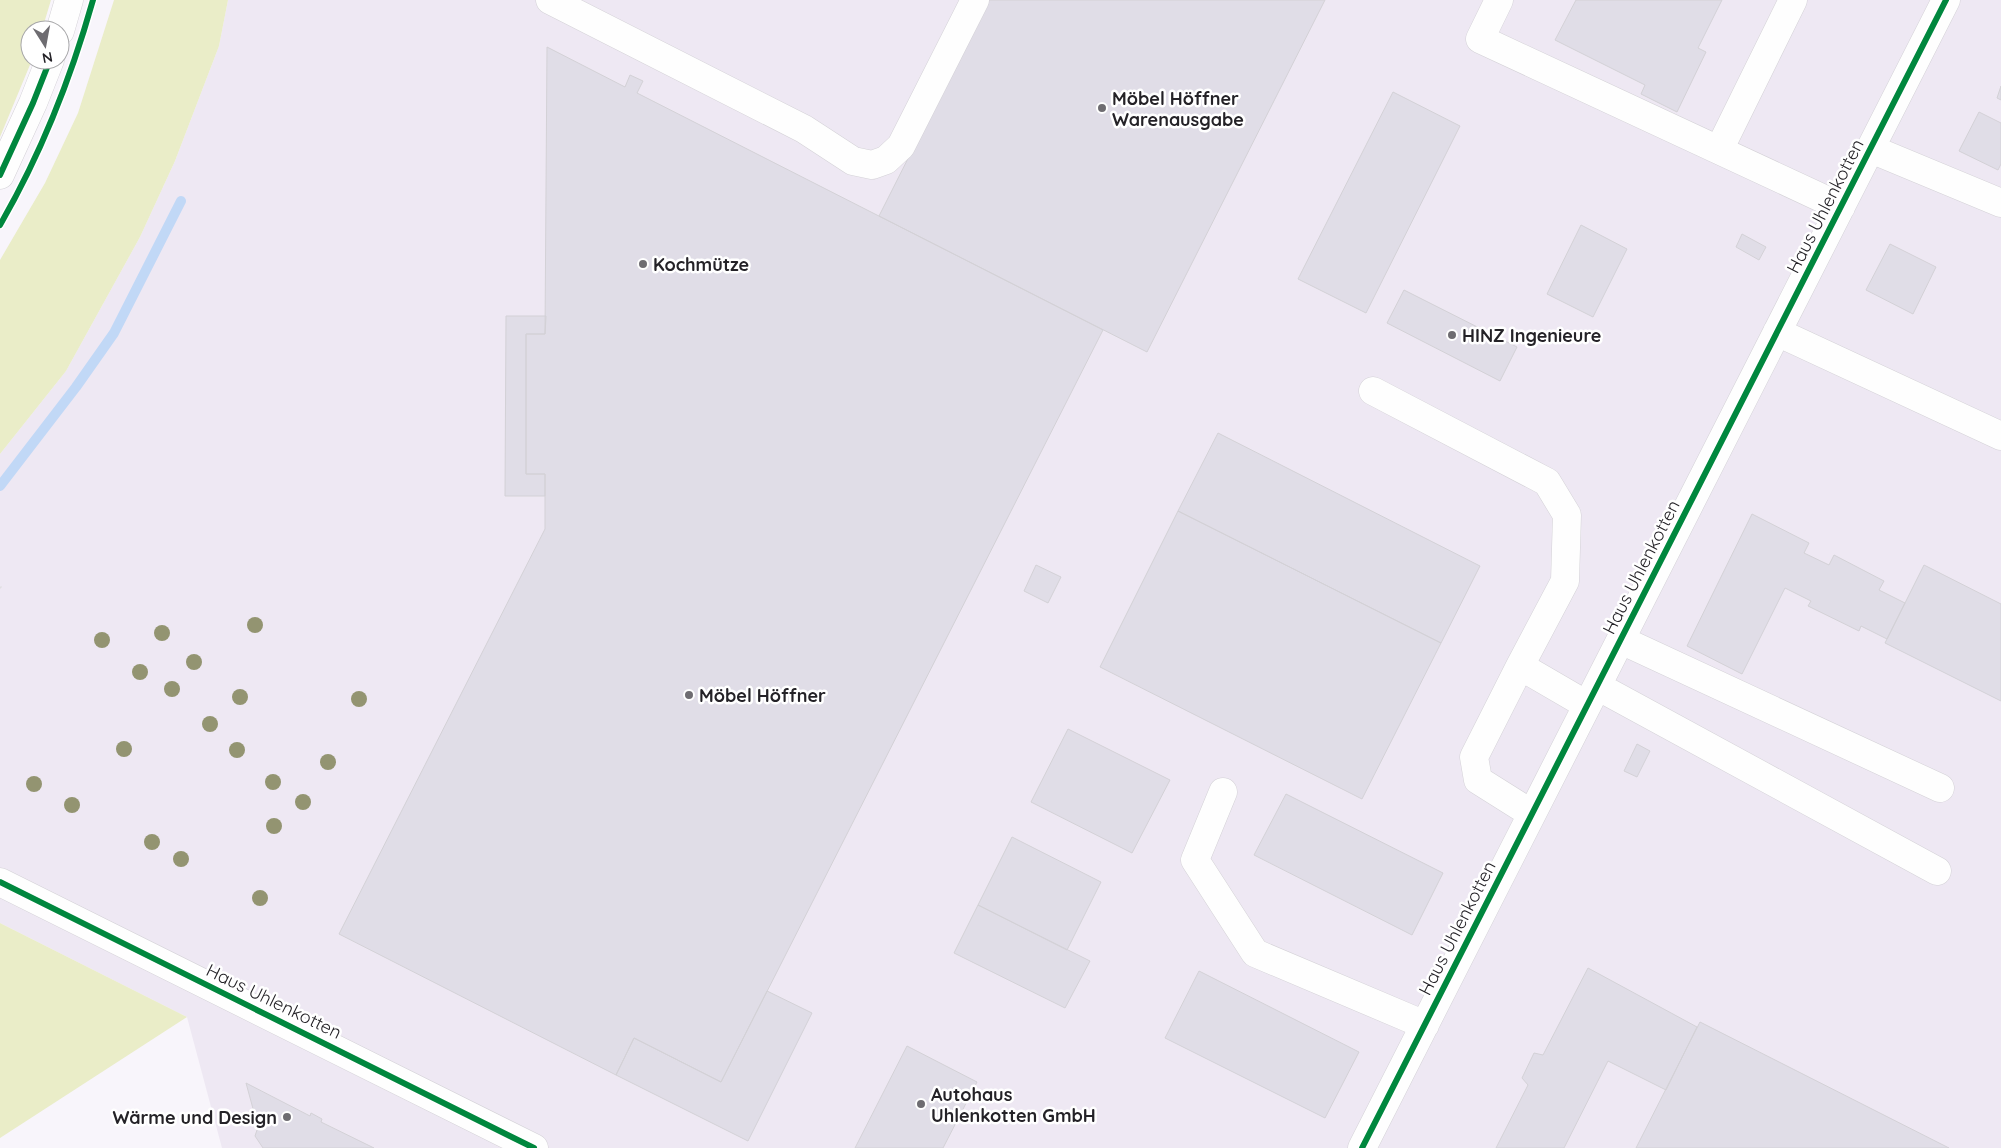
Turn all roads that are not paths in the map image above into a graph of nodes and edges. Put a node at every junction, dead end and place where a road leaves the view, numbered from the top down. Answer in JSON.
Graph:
{"nodes":[{"id":1,"x":70,"y":0,"type":"edge"},
{"id":2,"x":550,"y":0,"type":"edge"},
{"id":3,"x":975,"y":0,"type":"edge"},
{"id":4,"x":1499,"y":0,"type":"edge"},
{"id":5,"x":1793,"y":0,"type":"edge"},
{"id":6,"x":1946,"y":0,"type":"edge"},
{"id":7,"x":64,"y":20,"type":"edge"},
{"id":8,"x":46,"y":70,"type":"edge"},
{"id":9,"x":1871,"y":149,"type":"junction"},
{"id":10,"x":1719,"y":150,"type":"junction"},
{"id":11,"x":0,"y":175,"type":"edge"},
{"id":12,"x":2001,"y":203,"type":"edge"},
{"id":13,"x":1841,"y":207,"type":"junction"},
{"id":14,"x":1777,"y":332,"type":"junction"},
{"id":15,"x":1373,"y":391,"type":"dead end"},
{"id":16,"x":2001,"y":436,"type":"edge"},
{"id":17,"x":1621,"y":640,"type":"junction"},
{"id":18,"x":1520,"y":666,"type":"junction"},
{"id":19,"x":1592,"y":696,"type":"junction"},
{"id":20,"x":1940,"y":788,"type":"dead end"},
{"id":21,"x":1223,"y":792,"type":"dead end"},
{"id":22,"x":1532,"y":814,"type":"junction"},
{"id":23,"x":1937,"y":871,"type":"dead end"},
{"id":24,"x":0,"y":882,"type":"edge"},
{"id":25,"x":1425,"y":1025,"type":"junction"},
{"id":26,"x":534,"y":1148,"type":"edge"},
{"id":27,"x":1362,"y":1148,"type":"edge"}],
"edges":[{"from":1,"to":7,"type":"street"},
{"from":2,"to":3,"type":"street"},
{"from":4,"to":10,"type":"street"},
{"from":5,"to":10,"type":"street"},
{"from":6,"to":9,"type":"street","name":"Haus Uhlenkotten"},
{"from":8,"to":11,"type":"street"},
{"from":9,"to":12,"type":"street"},
{"from":9,"to":13,"type":"street","name":"Haus Uhlenkotten"},
{"from":10,"to":13,"type":"street"},
{"from":13,"to":14,"type":"street","name":"Haus Uhlenkotten"},
{"from":14,"to":16,"type":"street"},
{"from":14,"to":17,"type":"street","name":"Haus Uhlenkotten"},
{"from":15,"to":18,"type":"street"},
{"from":17,"to":19,"type":"street","name":"Haus Uhlenkotten"},
{"from":17,"to":20,"type":"street"},
{"from":18,"to":19,"type":"street"},
{"from":18,"to":22,"type":"street"},
{"from":19,"to":22,"type":"street","name":"Haus Uhlenkotten"},
{"from":19,"to":23,"type":"street"},
{"from":21,"to":25,"type":"street"},
{"from":22,"to":25,"type":"street","name":"Haus Uhlenkotten"},
{"from":24,"to":26,"type":"street","name":"Haus Uhlenkotten"},
{"from":25,"to":27,"type":"street","name":"Haus Uhlenkotten"}]}
